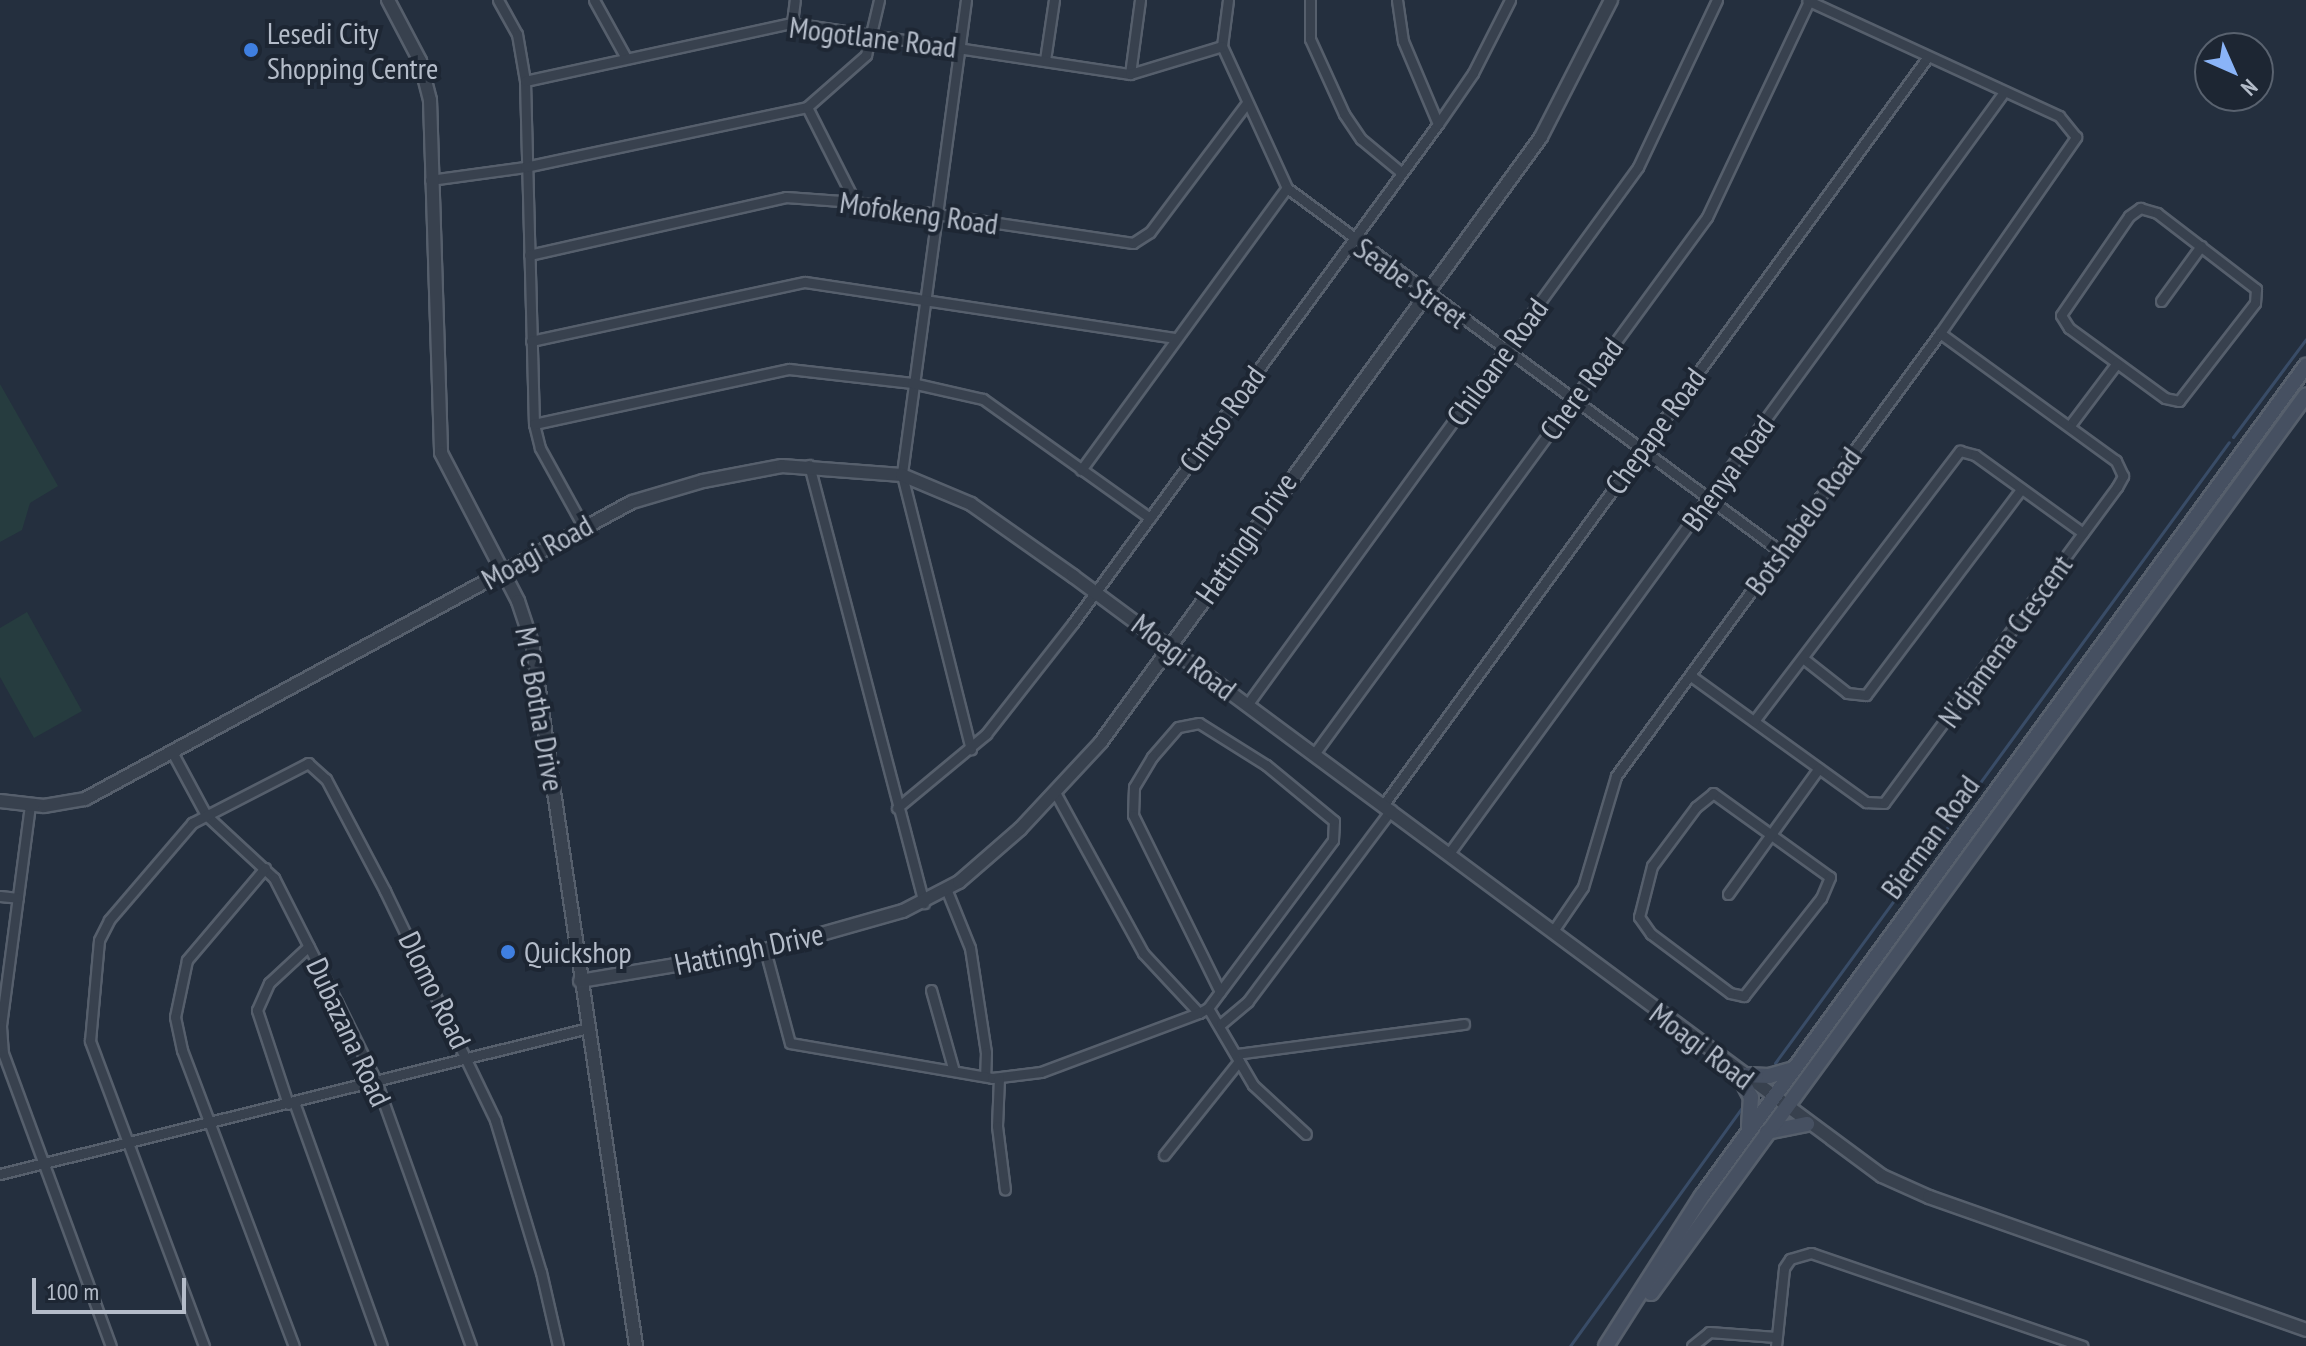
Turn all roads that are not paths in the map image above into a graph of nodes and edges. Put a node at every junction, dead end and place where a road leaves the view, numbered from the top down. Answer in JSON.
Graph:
{"nodes":[{"id":1,"x":388,"y":0,"type":"edge"},
{"id":2,"x":498,"y":0,"type":"edge"},
{"id":3,"x":594,"y":0,"type":"edge"},
{"id":4,"x":795,"y":0,"type":"edge"},
{"id":5,"x":879,"y":0,"type":"edge"},
{"id":6,"x":966,"y":0,"type":"edge"},
{"id":7,"x":1054,"y":0,"type":"edge"},
{"id":8,"x":1140,"y":0,"type":"edge"},
{"id":9,"x":1228,"y":0,"type":"edge"},
{"id":10,"x":1310,"y":0,"type":"edge"},
{"id":11,"x":1397,"y":0,"type":"edge"},
{"id":12,"x":1510,"y":0,"type":"edge"},
{"id":13,"x":1611,"y":0,"type":"edge"},
{"id":14,"x":1717,"y":0,"type":"edge"},
{"id":15,"x":1808,"y":0,"type":"edge"},
{"id":16,"x":792,"y":23,"type":"junction"},
{"id":17,"x":874,"y":36,"type":"junction"},
{"id":18,"x":1222,"y":46,"type":"junction"},
{"id":19,"x":959,"y":47,"type":"junction"},
{"id":20,"x":626,"y":58,"type":"junction"},
{"id":21,"x":1927,"y":58,"type":"junction"},
{"id":22,"x":1045,"y":60,"type":"junction"},
{"id":23,"x":1130,"y":74,"type":"junction"},
{"id":24,"x":525,"y":81,"type":"junction"},
{"id":25,"x":2004,"y":92,"type":"junction"},
{"id":26,"x":1246,"y":104,"type":"junction"},
{"id":27,"x":807,"y":107,"type":"junction"},
{"id":28,"x":1438,"y":124,"type":"junction"},
{"id":29,"x":525,"y":167,"type":"junction"},
{"id":30,"x":1402,"y":173,"type":"junction"},
{"id":31,"x":430,"y":180,"type":"junction"},
{"id":32,"x":1287,"y":188,"type":"junction"},
{"id":33,"x":855,"y":202,"type":"junction"},
{"id":34,"x":938,"y":214,"type":"junction"},
{"id":35,"x":1352,"y":240,"type":"junction"},
{"id":36,"x":2201,"y":246,"type":"junction"},
{"id":37,"x":529,"y":255,"type":"junction"},
{"id":38,"x":1426,"y":292,"type":"junction"},
{"id":39,"x":924,"y":298,"type":"junction"},
{"id":40,"x":2161,"y":301,"type":"dead end"},
{"id":41,"x":1940,"y":333,"type":"junction"},
{"id":42,"x":1176,"y":338,"type":"junction"},
{"id":43,"x":531,"y":341,"type":"junction"},
{"id":44,"x":1506,"y":351,"type":"junction"},
{"id":45,"x":2117,"y":363,"type":"junction"},
{"id":46,"x":2306,"y":366,"type":"edge"},
{"id":47,"x":912,"y":383,"type":"junction"},
{"id":48,"x":2306,"y":395,"type":"edge"},
{"id":49,"x":1573,"y":400,"type":"junction"},
{"id":50,"x":534,"y":424,"type":"junction"},
{"id":51,"x":2071,"y":424,"type":"junction"},
{"id":52,"x":1640,"y":450,"type":"junction"},
{"id":53,"x":809,"y":465,"type":"junction"},
{"id":54,"x":1081,"y":470,"type":"junction"},
{"id":55,"x":902,"y":475,"type":"junction"},
{"id":56,"x":2021,"y":489,"type":"junction"},
{"id":57,"x":1708,"y":500,"type":"junction"},
{"id":58,"x":1150,"y":518,"type":"junction"},
{"id":59,"x":583,"y":526,"type":"junction"},
{"id":60,"x":2083,"y":533,"type":"junction"},
{"id":61,"x":1780,"y":551,"type":"junction"},
{"id":62,"x":503,"y":572,"type":"junction"},
{"id":63,"x":1096,"y":593,"type":"junction"},
{"id":64,"x":1169,"y":646,"type":"junction"},
{"id":65,"x":1804,"y":659,"type":"junction"},
{"id":66,"x":1691,"y":676,"type":"junction"},
{"id":67,"x":1247,"y":705,"type":"junction"},
{"id":68,"x":1754,"y":721,"type":"junction"},
{"id":69,"x":971,"y":749,"type":"junction"},
{"id":70,"x":171,"y":750,"type":"junction"},
{"id":71,"x":1314,"y":754,"type":"junction"},
{"id":72,"x":1819,"y":768,"type":"junction"},
{"id":73,"x":1056,"y":794,"type":"junction"},
{"id":74,"x":0,"y":801,"type":"edge"},
{"id":75,"x":30,"y":805,"type":"junction"},
{"id":76,"x":1387,"y":807,"type":"junction"},
{"id":77,"x":897,"y":808,"type":"junction"},
{"id":78,"x":206,"y":815,"type":"junction"},
{"id":79,"x":1772,"y":832,"type":"junction"},
{"id":80,"x":1450,"y":852,"type":"junction"},
{"id":81,"x":265,"y":868,"type":"junction"},
{"id":82,"x":947,"y":891,"type":"junction"},
{"id":83,"x":1728,"y":894,"type":"dead end"},
{"id":84,"x":0,"y":896,"type":"edge"},
{"id":85,"x":18,"y":898,"type":"junction"},
{"id":86,"x":924,"y":903,"type":"junction"},
{"id":87,"x":1553,"y":931,"type":"junction"},
{"id":88,"x":309,"y":946,"type":"junction"},
{"id":89,"x":765,"y":950,"type":"junction"},
{"id":90,"x":580,"y":981,"type":"junction"},
{"id":91,"x":931,"y":990,"type":"dead end"},
{"id":92,"x":1220,"y":992,"type":"junction"},
{"id":93,"x":1204,"y":1011,"type":"junction"},
{"id":94,"x":1221,"y":1024,"type":"junction"},
{"id":95,"x":1464,"y":1024,"type":"dead end"},
{"id":96,"x":588,"y":1028,"type":"junction"},
{"id":97,"x":1,"y":1043,"type":"edge"},
{"id":98,"x":1238,"y":1058,"type":"junction"},
{"id":99,"x":469,"y":1060,"type":"junction"},
{"id":100,"x":953,"y":1068,"type":"junction"},
{"id":101,"x":1793,"y":1069,"type":"junction"},
{"id":102,"x":1740,"y":1074,"type":"junction"},
{"id":103,"x":985,"y":1076,"type":"junction"},
{"id":104,"x":999,"y":1078,"type":"junction"},
{"id":105,"x":376,"y":1081,"type":"junction"},
{"id":106,"x":1772,"y":1099,"type":"junction"},
{"id":107,"x":291,"y":1103,"type":"junction"},
{"id":108,"x":1786,"y":1108,"type":"junction"},
{"id":109,"x":210,"y":1123,"type":"junction"},
{"id":110,"x":1807,"y":1124,"type":"junction"},
{"id":111,"x":1749,"y":1131,"type":"junction"},
{"id":112,"x":1767,"y":1132,"type":"junction"},
{"id":113,"x":1306,"y":1134,"type":"dead end"},
{"id":114,"x":129,"y":1143,"type":"junction"},
{"id":115,"x":1164,"y":1155,"type":"dead end"},
{"id":116,"x":42,"y":1163,"type":"junction"},
{"id":117,"x":0,"y":1174,"type":"edge"},
{"id":118,"x":1005,"y":1190,"type":"dead end"},
{"id":119,"x":2306,"y":1330,"type":"edge"},
{"id":120,"x":1776,"y":1342,"type":"edge"},
{"id":121,"x":111,"y":1346,"type":"edge"},
{"id":122,"x":204,"y":1346,"type":"edge"},
{"id":123,"x":294,"y":1346,"type":"edge"},
{"id":124,"x":382,"y":1346,"type":"edge"},
{"id":125,"x":471,"y":1346,"type":"edge"},
{"id":126,"x":558,"y":1346,"type":"edge"},
{"id":127,"x":636,"y":1346,"type":"edge"},
{"id":128,"x":1606,"y":1346,"type":"edge"},
{"id":129,"x":1615,"y":1346,"type":"edge"},
{"id":130,"x":1692,"y":1346,"type":"edge"},
{"id":131,"x":2083,"y":1346,"type":"edge"}],
"edges":[{"from":1,"to":31,"type":"street","name":"M C Botha Drive"},
{"from":2,"to":24,"type":"street"},
{"from":3,"to":20,"type":"street"},
{"from":4,"to":16,"type":"street"},
{"from":5,"to":17,"type":"street"},
{"from":6,"to":19,"type":"street"},
{"from":7,"to":22,"type":"street"},
{"from":8,"to":23,"type":"street"},
{"from":9,"to":18,"type":"street","name":"Seabe Street"},
{"from":10,"to":30,"type":"street"},
{"from":11,"to":28,"type":"street"},
{"from":12,"to":28,"type":"street","name":"Cintso Road"},
{"from":13,"to":38,"type":"street","name":"Hattingh Drive"},
{"from":14,"to":44,"type":"street","name":"Chiloane Road"},
{"from":15,"to":21,"type":"street"},
{"from":15,"to":49,"type":"street","name":"Chere Road"},
{"from":16,"to":17,"type":"street","name":"Mogotlane Road"},
{"from":16,"to":20,"type":"street","name":"Mogotlane Road"},
{"from":17,"to":19,"type":"street","name":"Mogotlane Road"},
{"from":17,"to":27,"type":"street"},
{"from":18,"to":23,"type":"street","name":"Mogotlane Road"},
{"from":18,"to":26,"type":"street","name":"Seabe Street"},
{"from":19,"to":22,"type":"street","name":"Mogotlane Road"},
{"from":19,"to":34,"type":"street"},
{"from":20,"to":24,"type":"street","name":"Mogotlane Road"},
{"from":21,"to":25,"type":"street"},
{"from":21,"to":52,"type":"street","name":"Chepape Road"},
{"from":22,"to":23,"type":"street","name":"Mogotlane Road"},
{"from":24,"to":29,"type":"street"},
{"from":25,"to":41,"type":"street","name":"Botshabelo Road"},
{"from":25,"to":57,"type":"street","name":"Bhenya Road"},
{"from":26,"to":32,"type":"street","name":"Seabe Street"},
{"from":26,"to":34,"type":"street","name":"Mofokeng Road"},
{"from":27,"to":29,"type":"street"},
{"from":27,"to":33,"type":"street"},
{"from":28,"to":30,"type":"street","name":"Cintso Road"},
{"from":29,"to":31,"type":"street"},
{"from":29,"to":37,"type":"street"},
{"from":30,"to":35,"type":"street","name":"Cintso Road"},
{"from":31,"to":62,"type":"street","name":"M C Botha Drive"},
{"from":32,"to":35,"type":"street","name":"Seabe Street"},
{"from":32,"to":42,"type":"street"},
{"from":33,"to":34,"type":"street","name":"Mofokeng Road"},
{"from":33,"to":37,"type":"street","name":"Mofokeng Road"},
{"from":34,"to":39,"type":"street"},
{"from":35,"to":38,"type":"street","name":"Seabe Street"},
{"from":35,"to":58,"type":"street","name":"Cintso Road"},
{"from":36,"to":40,"type":"street"},
{"from":36,"to":45,"type":"street"},
{"from":36,"to":45,"type":"street"},
{"from":37,"to":43,"type":"street"},
{"from":38,"to":44,"type":"street","name":"Seabe Street"},
{"from":38,"to":64,"type":"street","name":"Hattingh Drive"},
{"from":39,"to":42,"type":"street"},
{"from":39,"to":43,"type":"street"},
{"from":39,"to":47,"type":"street"},
{"from":41,"to":51,"type":"street","name":"N'djamena Crescent"},
{"from":41,"to":61,"type":"street","name":"Botshabelo Road"},
{"from":42,"to":54,"type":"street"},
{"from":43,"to":50,"type":"street"},
{"from":44,"to":49,"type":"street","name":"Seabe Street"},
{"from":44,"to":67,"type":"street","name":"Chiloane Road"},
{"from":45,"to":51,"type":"street"},
{"from":46,"to":101,"type":"main road","name":"Bierman Road"},
{"from":47,"to":50,"type":"street"},
{"from":47,"to":54,"type":"street"},
{"from":47,"to":55,"type":"street"},
{"from":48,"to":108,"type":"main road","name":"Bierman Road"},
{"from":49,"to":52,"type":"street","name":"Seabe Street"},
{"from":49,"to":71,"type":"street","name":"Chere Road"},
{"from":50,"to":59,"type":"street"},
{"from":51,"to":60,"type":"street","name":"N'djamena Crescent"},
{"from":52,"to":57,"type":"street","name":"Seabe Street"},
{"from":52,"to":76,"type":"street","name":"Chepape Road"},
{"from":53,"to":55,"type":"street","name":"Moagi Road"},
{"from":53,"to":59,"type":"street","name":"Moagi Road"},
{"from":53,"to":77,"type":"street"},
{"from":54,"to":58,"type":"street"},
{"from":55,"to":63,"type":"street","name":"Moagi Road"},
{"from":55,"to":69,"type":"street"},
{"from":56,"to":60,"type":"street"},
{"from":56,"to":65,"type":"street"},
{"from":56,"to":65,"type":"street"},
{"from":57,"to":61,"type":"street","name":"Seabe Street"},
{"from":57,"to":80,"type":"street","name":"Bhenya Road"},
{"from":58,"to":63,"type":"street","name":"Cintso Road"},
{"from":59,"to":62,"type":"street","name":"Moagi Road"},
{"from":60,"to":72,"type":"street","name":"N'djamena Crescent"},
{"from":61,"to":66,"type":"street","name":"Botshabelo Road"},
{"from":62,"to":70,"type":"street","name":"Moagi Road"},
{"from":62,"to":90,"type":"street","name":"M C Botha Drive"},
{"from":63,"to":64,"type":"street","name":"Moagi Road"},
{"from":63,"to":69,"type":"street","name":"Cintso Road"},
{"from":64,"to":67,"type":"street","name":"Moagi Road"},
{"from":64,"to":73,"type":"street","name":"Hattingh Drive"},
{"from":65,"to":68,"type":"street"},
{"from":66,"to":68,"type":"street","name":"N'djamena Crescent"},
{"from":66,"to":87,"type":"street","name":"Botshabelo Road"},
{"from":67,"to":71,"type":"street","name":"Moagi Road"},
{"from":68,"to":72,"type":"street","name":"N'djamena Crescent"},
{"from":69,"to":77,"type":"street","name":"Cintso Road"},
{"from":70,"to":75,"type":"street","name":"Moagi Road"},
{"from":70,"to":78,"type":"street","name":"Dubazana Road"},
{"from":71,"to":76,"type":"street","name":"Moagi Road"},
{"from":72,"to":79,"type":"street"},
{"from":73,"to":82,"type":"street","name":"Hattingh Drive"},
{"from":73,"to":93,"type":"street"},
{"from":74,"to":75,"type":"street","name":"Moagi Road"},
{"from":75,"to":85,"type":"street"},
{"from":76,"to":80,"type":"street","name":"Moagi Road"},
{"from":76,"to":94,"type":"street","name":"Chepape Road"},
{"from":77,"to":86,"type":"street"},
{"from":78,"to":81,"type":"street","name":"Dubazana Road"},
{"from":78,"to":99,"type":"street","name":"Dlomo Road"},
{"from":78,"to":114,"type":"street"},
{"from":79,"to":79,"type":"street"},
{"from":79,"to":83,"type":"street"},
{"from":80,"to":87,"type":"street","name":"Moagi Road"},
{"from":81,"to":88,"type":"street","name":"Dubazana Road"},
{"from":81,"to":109,"type":"street"},
{"from":82,"to":86,"type":"street","name":"Hattingh Drive"},
{"from":82,"to":103,"type":"street"},
{"from":84,"to":85,"type":"street"},
{"from":85,"to":97,"type":"street"},
{"from":86,"to":89,"type":"street","name":"Hattingh Drive"},
{"from":87,"to":102,"type":"street","name":"Moagi Road"},
{"from":88,"to":105,"type":"street","name":"Dubazana Road"},
{"from":88,"to":107,"type":"street"},
{"from":89,"to":90,"type":"street","name":"Hattingh Drive"},
{"from":89,"to":100,"type":"street"},
{"from":90,"to":96,"type":"street","name":"M C Botha Drive"},
{"from":91,"to":100,"type":"street"},
{"from":92,"to":92,"type":"street"},
{"from":92,"to":93,"type":"street"},
{"from":93,"to":94,"type":"street"},
{"from":93,"to":104,"type":"street"},
{"from":94,"to":98,"type":"street"},
{"from":95,"to":98,"type":"street"},
{"from":96,"to":99,"type":"street"},
{"from":96,"to":127,"type":"street","name":"M C Botha Drive"},
{"from":97,"to":116,"type":"street"},
{"from":98,"to":113,"type":"street"},
{"from":98,"to":115,"type":"street"},
{"from":99,"to":105,"type":"street"},
{"from":99,"to":126,"type":"street","name":"Dlomo Road"},
{"from":100,"to":103,"type":"street"},
{"from":101,"to":102,"type":"main road"},
{"from":101,"to":106,"type":"main road","name":"Bierman Road"},
{"from":102,"to":106,"type":"street","name":"Moagi Road"},
{"from":102,"to":111,"type":"main road"},
{"from":103,"to":104,"type":"street"},
{"from":104,"to":118,"type":"street"},
{"from":105,"to":107,"type":"street"},
{"from":105,"to":125,"type":"street","name":"Dubazana Road"},
{"from":106,"to":108,"type":"street","name":"Moagi Road"},
{"from":106,"to":111,"type":"main road","name":"Bierman Road"},
{"from":107,"to":109,"type":"street"},
{"from":107,"to":124,"type":"street"},
{"from":108,"to":110,"type":"street","name":"Moagi Road"},
{"from":108,"to":112,"type":"main road","name":"Bierman Road"},
{"from":109,"to":114,"type":"street"},
{"from":109,"to":123,"type":"street"},
{"from":110,"to":112,"type":"main road"},
{"from":110,"to":119,"type":"street","name":"Moagi Road"},
{"from":111,"to":128,"type":"main road","name":"Bierman Road"},
{"from":112,"to":129,"type":"main road","name":"Bierman Road"},
{"from":114,"to":116,"type":"street"},
{"from":114,"to":122,"type":"street"},
{"from":116,"to":117,"type":"street"},
{"from":116,"to":121,"type":"street"},
{"from":120,"to":130,"type":"street"},
{"from":120,"to":131,"type":"street"}]}
